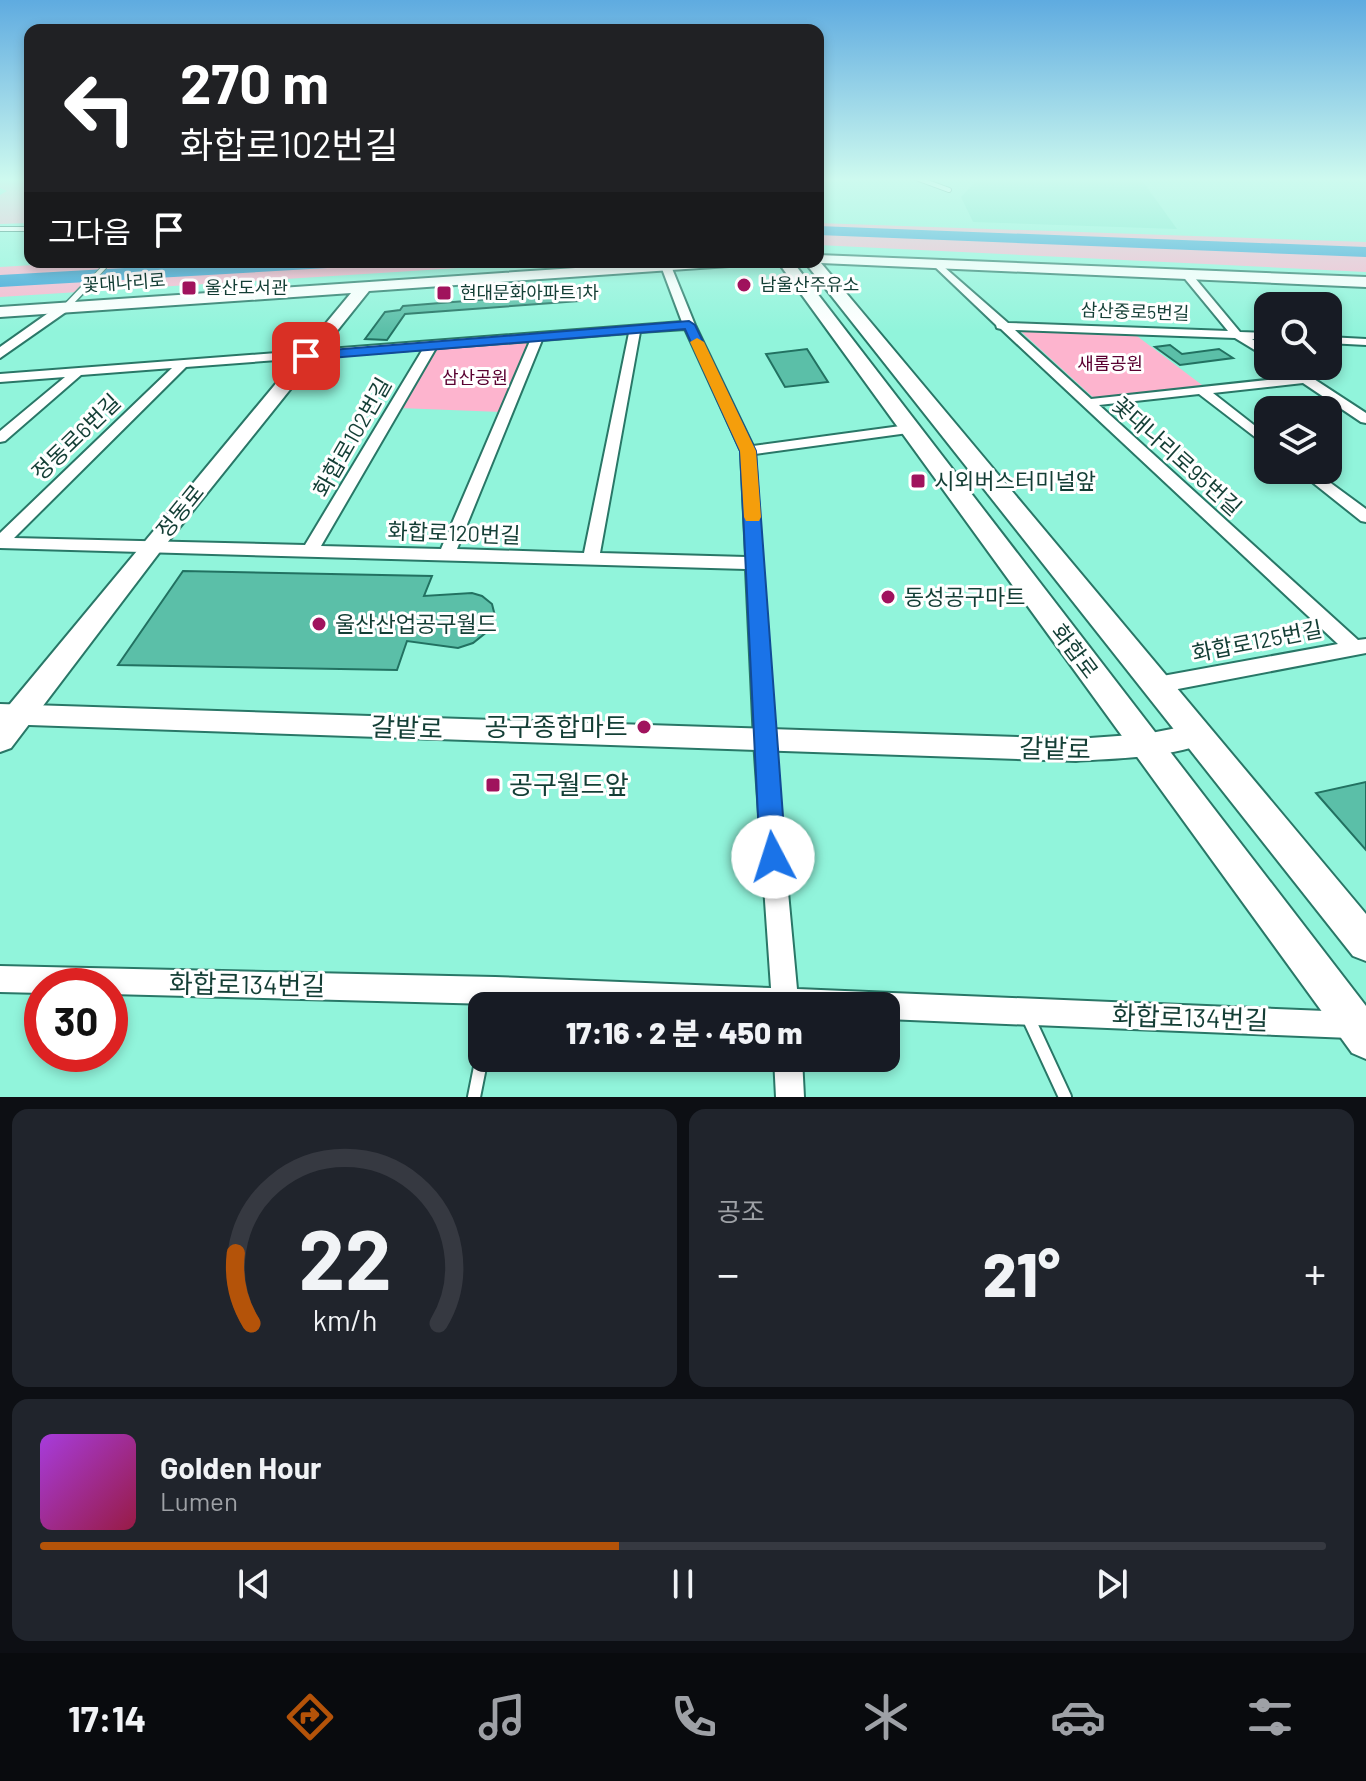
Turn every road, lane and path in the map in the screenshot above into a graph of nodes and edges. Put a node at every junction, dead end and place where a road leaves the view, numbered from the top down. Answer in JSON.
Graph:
{"nodes":[{"id":1,"x":824,"y":259,"type":"edge"},
{"id":2,"x":936,"y":263,"type":"junction"},
{"id":3,"x":104,"y":268,"type":"edge"},
{"id":4,"x":637,"y":268,"type":"edge"},
{"id":5,"x":667,"y":268,"type":"edge"},
{"id":6,"x":789,"y":268,"type":"edge"},
{"id":7,"x":817,"y":268,"type":"edge"},
{"id":8,"x":1186,"y":274,"type":"junction"},
{"id":9,"x":1366,"y":282,"type":"edge"},
{"id":10,"x":364,"y":287,"type":"junction"},
{"id":11,"x":66,"y":307,"type":"junction"},
{"id":12,"x":0,"y":312,"type":"edge"},
{"id":13,"x":689,"y":325,"type":"junction"},
{"id":14,"x":1001,"y":326,"type":"junction"},
{"id":15,"x":635,"y":330,"type":"junction"},
{"id":16,"x":1236,"y":334,"type":"junction"},
{"id":17,"x":1254,"y":335,"type":"edge"},
{"id":18,"x":537,"y":337,"type":"junction"},
{"id":19,"x":1342,"y":341,"type":"edge"},
{"id":20,"x":1366,"y":342,"type":"edge"},
{"id":21,"x":1254,"y":345,"type":"edge"},
{"id":22,"x":431,"y":346,"type":"junction"},
{"id":23,"x":0,"y":354,"type":"edge"},
{"id":24,"x":306,"y":356,"type":"junction"},
{"id":25,"x":182,"y":365,"type":"junction"},
{"id":26,"x":77,"y":373,"type":"junction"},
{"id":27,"x":0,"y":378,"type":"edge"},
{"id":28,"x":1296,"y":380,"type":"edge"},
{"id":29,"x":1307,"y":380,"type":"edge"},
{"id":30,"x":1201,"y":390,"type":"junction"},
{"id":31,"x":1086,"y":403,"type":"junction"},
{"id":32,"x":1366,"y":419,"type":"edge"},
{"id":33,"x":908,"y":429,"type":"junction"},
{"id":34,"x":1254,"y":432,"type":"edge"},
{"id":35,"x":0,"y":438,"type":"edge"},
{"id":36,"x":748,"y":451,"type":"junction"},
{"id":37,"x":1322,"y":484,"type":"edge"},
{"id":38,"x":1366,"y":517,"type":"edge"},
{"id":39,"x":0,"y":542,"type":"edge"},
{"id":40,"x":151,"y":547,"type":"junction"},
{"id":41,"x":310,"y":551,"type":"junction"},
{"id":42,"x":447,"y":555,"type":"junction"},
{"id":43,"x":591,"y":558,"type":"junction"},
{"id":44,"x":756,"y":563,"type":"junction"},
{"id":45,"x":1360,"y":647,"type":"edge"},
{"id":46,"x":1157,"y":685,"type":"junction"},
{"id":47,"x":10,"y":714,"type":"edge"},
{"id":48,"x":1197,"y":735,"type":"junction"},
{"id":49,"x":0,"y":739,"type":"edge"},
{"id":50,"x":764,"y":741,"type":"junction"},
{"id":51,"x":1146,"y":745,"type":"junction"},
{"id":52,"x":1366,"y":943,"type":"edge"},
{"id":53,"x":0,"y":979,"type":"edge"},
{"id":54,"x":784,"y":992,"type":"edge"},
{"id":55,"x":468,"y":997,"type":"edge"},
{"id":56,"x":900,"y":1007,"type":"edge"},
{"id":57,"x":1025,"y":1011,"type":"junction"},
{"id":58,"x":1361,"y":1032,"type":"edge"},
{"id":59,"x":479,"y":1072,"type":"edge"},
{"id":60,"x":789,"y":1072,"type":"edge"},
{"id":61,"x":474,"y":1097,"type":"edge"},
{"id":62,"x":790,"y":1097,"type":"edge"},
{"id":63,"x":1065,"y":1097,"type":"edge"}],
"edges":[{"from":1,"to":2,"type":"main road"},
{"from":2,"to":8,"type":"main road"},
{"from":2,"to":14,"type":"street","name":"꽃대나리로95번길"},
{"from":3,"to":11,"type":"lane"},
{"from":4,"to":10,"type":"main road","name":"꽃대나리로"},
{"from":5,"to":13,"type":"street"},
{"from":6,"to":33,"type":"main road","name":"화합로"},
{"from":7,"to":46,"type":"main road","name":"화합로"},
{"from":8,"to":9,"type":"main road"},
{"from":8,"to":16,"type":"street"},
{"from":10,"to":11,"type":"main road","name":"꽃대나리로"},
{"from":10,"to":24,"type":"main road","name":"정동로"},
{"from":11,"to":12,"type":"main road","name":"꽃대나리로"},
{"from":11,"to":23,"type":"street"},
{"from":13,"to":15,"type":"street","name":"화합로102번길"},
{"from":13,"to":36,"type":"street"},
{"from":14,"to":16,"type":"street","name":"삼산중로5번길"},
{"from":14,"to":31,"type":"street","name":"꽃대나리로95번길"},
{"from":15,"to":18,"type":"street","name":"화합로102번길"},
{"from":15,"to":43,"type":"street"},
{"from":16,"to":17,"type":"street","name":"삼산중로5번길"},
{"from":16,"to":21,"type":"street"},
{"from":18,"to":22,"type":"street","name":"화합로102번길"},
{"from":18,"to":42,"type":"street"},
{"from":19,"to":20,"type":"street"},
{"from":22,"to":24,"type":"street","name":"화합로102번길"},
{"from":22,"to":41,"type":"street","name":"화합로102번길"},
{"from":24,"to":25,"type":"street","name":"정동로6번길"},
{"from":24,"to":40,"type":"main road","name":"정동로"},
{"from":25,"to":26,"type":"street","name":"정동로6번길"},
{"from":25,"to":39,"type":"street","name":"정동로6번길"},
{"from":26,"to":27,"type":"street","name":"정동로6번길"},
{"from":26,"to":35,"type":"street","name":"정동로6번길"},
{"from":28,"to":30,"type":"street"},
{"from":29,"to":32,"type":"street"},
{"from":30,"to":31,"type":"street"},
{"from":30,"to":34,"type":"street"},
{"from":31,"to":45,"type":"street","name":"꽃대나리로95번길"},
{"from":33,"to":36,"type":"street"},
{"from":33,"to":51,"type":"main road","name":"화합로"},
{"from":36,"to":44,"type":"street"},
{"from":37,"to":38,"type":"street"},
{"from":39,"to":40,"type":"street","name":"화합로120번길"},
{"from":40,"to":41,"type":"street","name":"화합로120번길"},
{"from":40,"to":47,"type":"main road","name":"정동로"},
{"from":41,"to":42,"type":"street","name":"화합로120번길"},
{"from":42,"to":43,"type":"street","name":"화합로120번길"},
{"from":43,"to":44,"type":"street","name":"화합로120번길"},
{"from":44,"to":50,"type":"street"},
{"from":45,"to":46,"type":"street","name":"화합로125번길"},
{"from":46,"to":48,"type":"main road","name":"화합로"},
{"from":47,"to":49,"type":"main road","name":"정동로"},
{"from":47,"to":50,"type":"street","name":"갈밭로"},
{"from":48,"to":51,"type":"street","name":"갈밭로"},
{"from":48,"to":52,"type":"main road","name":"화합로"},
{"from":50,"to":51,"type":"street","name":"갈밭로"},
{"from":50,"to":54,"type":"street"},
{"from":51,"to":58,"type":"main road","name":"화합로"},
{"from":53,"to":55,"type":"street","name":"화합로134번길"},
{"from":56,"to":57,"type":"street","name":"화합로134번길"},
{"from":57,"to":58,"type":"street","name":"화합로134번길"},
{"from":57,"to":63,"type":"lane"},
{"from":59,"to":61,"type":"lane"},
{"from":60,"to":62,"type":"street"}]}
